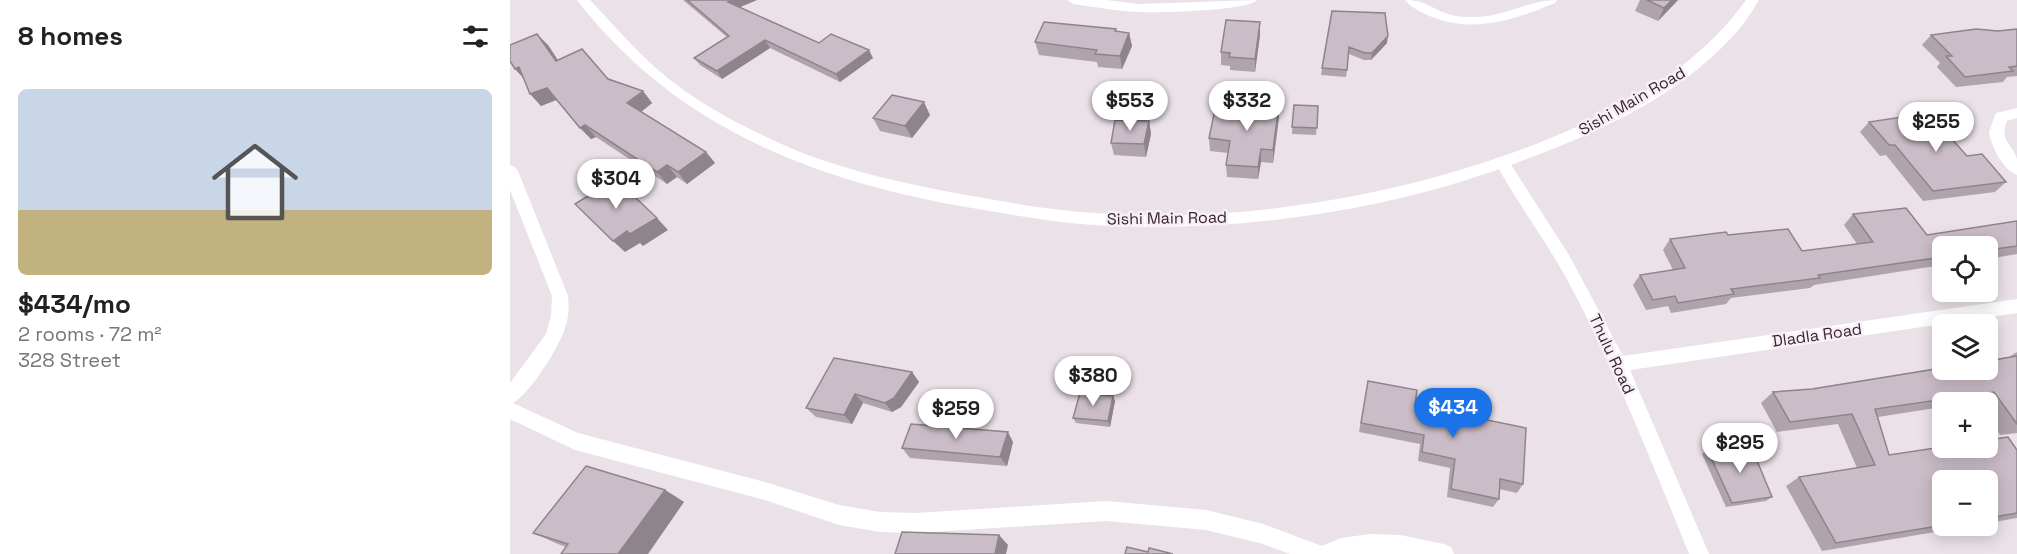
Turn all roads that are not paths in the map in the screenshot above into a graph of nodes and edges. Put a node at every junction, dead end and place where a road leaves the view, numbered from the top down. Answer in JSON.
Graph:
{"nodes":[{"id":1,"x":583,"y":0,"type":"edge"},
{"id":2,"x":1073,"y":0,"type":"edge"},
{"id":3,"x":1251,"y":0,"type":"edge"},
{"id":4,"x":1411,"y":0,"type":"edge"},
{"id":5,"x":1551,"y":0,"type":"edge"},
{"id":6,"x":1753,"y":0,"type":"edge"},
{"id":7,"x":2017,"y":113,"type":"edge"},
{"id":8,"x":1503,"y":164,"type":"junction"},
{"id":9,"x":2017,"y":169,"type":"edge"},
{"id":10,"x":510,"y":171,"type":"edge"},
{"id":11,"x":2017,"y":306,"type":"edge"},
{"id":12,"x":1618,"y":364,"type":"junction"},
{"id":13,"x":510,"y":396,"type":"edge"},
{"id":14,"x":510,"y":410,"type":"edge"},
{"id":15,"x":1318,"y":554,"type":"edge"},
{"id":16,"x":1327,"y":554,"type":"edge"},
{"id":17,"x":1444,"y":554,"type":"edge"},
{"id":18,"x":1699,"y":554,"type":"edge"}],
"edges":[{"from":1,"to":8,"type":"street","name":"Sishi Main Road"},
{"from":2,"to":3,"type":"street"},
{"from":4,"to":5,"type":"street"},
{"from":6,"to":8,"type":"street","name":"Sishi Main Road"},
{"from":7,"to":9,"type":"street"},
{"from":8,"to":12,"type":"street","name":"Thulu Road"},
{"from":10,"to":13,"type":"street"},
{"from":11,"to":12,"type":"street","name":"Dladla Road"},
{"from":12,"to":18,"type":"street","name":"Thulu Road"},
{"from":14,"to":15,"type":"street"},
{"from":16,"to":17,"type":"street"}]}
